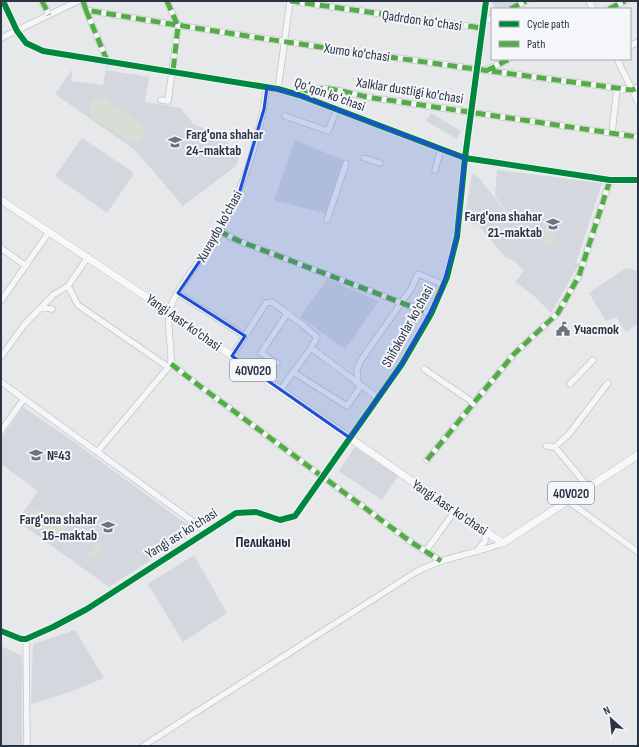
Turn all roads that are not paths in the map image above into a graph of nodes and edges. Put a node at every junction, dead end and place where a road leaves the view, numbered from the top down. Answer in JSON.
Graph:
{"nodes":[{"id":1,"x":3,"y":1,"type":"edge"},
{"id":2,"x":42,"y":1,"type":"edge"},
{"id":3,"x":78,"y":1,"type":"edge"},
{"id":4,"x":83,"y":1,"type":"edge"},
{"id":5,"x":167,"y":1,"type":"edge"},
{"id":6,"x":290,"y":1,"type":"edge"},
{"id":7,"x":486,"y":1,"type":"edge"},
{"id":8,"x":526,"y":1,"type":"edge"},
{"id":9,"x":625,"y":1,"type":"edge"},
{"id":10,"x":512,"y":8,"type":"edge"},
{"id":11,"x":611,"y":8,"type":"edge"},
{"id":12,"x":86,"y":10,"type":"junction"},
{"id":13,"x":49,"y":15,"type":"junction"},
{"id":14,"x":491,"y":18,"type":"edge"},
{"id":15,"x":483,"y":22,"type":"junction"},
{"id":16,"x":178,"y":26,"type":"junction"},
{"id":17,"x":482,"y":28,"type":"junction"},
{"id":18,"x":17,"y":31,"type":"junction"},
{"id":19,"x":1,"y":38,"type":"edge"},
{"id":20,"x":284,"y":42,"type":"junction"},
{"id":21,"x":507,"y":60,"type":"edge"},
{"id":22,"x":617,"y":60,"type":"edge"},
{"id":23,"x":108,"y":63,"type":"junction"},
{"id":24,"x":476,"y":70,"type":"junction"},
{"id":25,"x":173,"y":71,"type":"junction"},
{"id":26,"x":485,"y":71,"type":"junction"},
{"id":27,"x":267,"y":87,"type":"junction"},
{"id":28,"x":638,"y":87,"type":"edge"},
{"id":29,"x":618,"y":88,"type":"junction"},
{"id":30,"x":278,"y":89,"type":"junction"},
{"id":31,"x":632,"y":90,"type":"junction"},
{"id":32,"x":299,"y":95,"type":"junction"},
{"id":33,"x":161,"y":100,"type":"dead end"},
{"id":34,"x":638,"y":102,"type":"edge"},
{"id":35,"x":337,"y":109,"type":"junction"},
{"id":36,"x":471,"y":112,"type":"junction"},
{"id":37,"x":285,"y":116,"type":"dead end"},
{"id":38,"x":612,"y":133,"type":"junction"},
{"id":39,"x":638,"y":137,"type":"edge"},
{"id":40,"x":441,"y":149,"type":"junction"},
{"id":41,"x":364,"y":158,"type":"dead end"},
{"id":42,"x":465,"y":158,"type":"junction"},
{"id":43,"x":346,"y":163,"type":"dead end"},
{"id":44,"x":380,"y":163,"type":"dead end"},
{"id":45,"x":435,"y":170,"type":"dead end"},
{"id":46,"x":610,"y":180,"type":"junction"},
{"id":47,"x":638,"y":180,"type":"edge"},
{"id":48,"x":1,"y":200,"type":"edge"},
{"id":49,"x":327,"y":220,"type":"dead end"},
{"id":50,"x":49,"y":232,"type":"junction"},
{"id":51,"x":219,"y":232,"type":"junction"},
{"id":52,"x":1,"y":248,"type":"edge"},
{"id":53,"x":88,"y":257,"type":"junction"},
{"id":54,"x":26,"y":266,"type":"junction"},
{"id":55,"x":444,"y":285,"type":"junction"},
{"id":56,"x":68,"y":286,"type":"junction"},
{"id":57,"x":178,"y":293,"type":"junction"},
{"id":58,"x":1,"y":301,"type":"edge"},
{"id":59,"x":402,"y":303,"type":"junction"},
{"id":60,"x":41,"y":307,"type":"junction"},
{"id":61,"x":52,"y":309,"type":"dead end"},
{"id":62,"x":169,"y":312,"type":"junction"},
{"id":63,"x":287,"y":314,"type":"junction"},
{"id":64,"x":431,"y":314,"type":"junction"},
{"id":65,"x":244,"y":336,"type":"junction"},
{"id":66,"x":311,"y":348,"type":"junction"},
{"id":67,"x":232,"y":356,"type":"junction"},
{"id":68,"x":1,"y":357,"type":"edge"},
{"id":69,"x":593,"y":360,"type":"dead end"},
{"id":70,"x":277,"y":363,"type":"dead end"},
{"id":71,"x":170,"y":366,"type":"junction"},
{"id":72,"x":424,"y":369,"type":"dead end"},
{"id":73,"x":293,"y":372,"type":"junction"},
{"id":74,"x":1,"y":382,"type":"edge"},
{"id":75,"x":608,"y":383,"type":"dead end"},
{"id":76,"x":570,"y":384,"type":"dead end"},
{"id":77,"x":360,"y":385,"type":"junction"},
{"id":78,"x":281,"y":389,"type":"junction"},
{"id":79,"x":378,"y":398,"type":"junction"},
{"id":80,"x":24,"y":400,"type":"junction"},
{"id":81,"x":474,"y":403,"type":"junction"},
{"id":82,"x":1,"y":431,"type":"edge"},
{"id":83,"x":350,"y":438,"type":"junction"},
{"id":84,"x":546,"y":446,"type":"dead end"},
{"id":85,"x":555,"y":447,"type":"junction"},
{"id":86,"x":638,"y":449,"type":"edge"},
{"id":87,"x":97,"y":452,"type":"junction"},
{"id":88,"x":638,"y":455,"type":"edge"},
{"id":89,"x":427,"y":460,"type":"dead end"},
{"id":90,"x":323,"y":476,"type":"junction"},
{"id":91,"x":585,"y":483,"type":"junction"},
{"id":92,"x":565,"y":499,"type":"junction"},
{"id":93,"x":455,"y":511,"type":"junction"},
{"id":94,"x":206,"y":531,"type":"junction"},
{"id":95,"x":485,"y":532,"type":"junction"},
{"id":96,"x":504,"y":540,"type":"junction"},
{"id":97,"x":425,"y":552,"type":"junction"},
{"id":98,"x":476,"y":552,"type":"junction"},
{"id":99,"x":638,"y":552,"type":"edge"},
{"id":100,"x":442,"y":561,"type":"junction"},
{"id":101,"x":1,"y":631,"type":"edge"},
{"id":102,"x":26,"y":639,"type":"junction"},
{"id":103,"x":27,"y":746,"type":"edge"},
{"id":104,"x":143,"y":746,"type":"edge"}],
"edges":[{"from":1,"to":18,"type":"street","name":"Qoʻqon koʻchasi"},
{"from":2,"to":13,"type":"street"},
{"from":3,"to":13,"type":"street"},
{"from":4,"to":12,"type":"street"},
{"from":5,"to":16,"type":"street"},
{"from":6,"to":17,"type":"street","name":"Qadrdon koʻchasi"},
{"from":6,"to":20,"type":"street"},
{"from":7,"to":15,"type":"street","name":"Shifokorlar ko'chasi"},
{"from":8,"to":10,"type":"street"},
{"from":9,"to":11,"type":"street"},
{"from":12,"to":16,"type":"street","name":"Xumo ko'chasi"},
{"from":12,"to":23,"type":"street"},
{"from":13,"to":18,"type":"street"},
{"from":14,"to":15,"type":"street","name":"Qadrdon koʻchasi"},
{"from":15,"to":17,"type":"street","name":"Shifokorlar ko'chasi"},
{"from":16,"to":20,"type":"street","name":"Xumo ko'chasi"},
{"from":16,"to":25,"type":"street"},
{"from":17,"to":24,"type":"street","name":"Shifokorlar ko'chasi"},
{"from":18,"to":19,"type":"street"},
{"from":18,"to":23,"type":"street","name":"Qoʻqon koʻchasi"},
{"from":20,"to":24,"type":"street","name":"Xumo ko'chasi"},
{"from":20,"to":30,"type":"street"},
{"from":21,"to":26,"type":"street"},
{"from":22,"to":31,"type":"street"},
{"from":23,"to":25,"type":"street","name":"Qoʻqon koʻchasi"},
{"from":24,"to":26,"type":"street","name":"Xumo ko'chasi"},
{"from":24,"to":36,"type":"street","name":"Shifokorlar ko'chasi"},
{"from":25,"to":27,"type":"street","name":"Qoʻqon koʻchasi"},
{"from":25,"to":33,"type":"street"},
{"from":26,"to":29,"type":"street","name":"Xumo ko'chasi"},
{"from":27,"to":30,"type":"street","name":"Qoʻqon koʻchasi"},
{"from":27,"to":51,"type":"street","name":"Xuvaydo ko'chasi"},
{"from":28,"to":31,"type":"street"},
{"from":29,"to":31,"type":"street","name":"Xumo ko'chasi"},
{"from":29,"to":38,"type":"street"},
{"from":30,"to":32,"type":"street","name":"Qoʻqon koʻchasi"},
{"from":31,"to":34,"type":"street"},
{"from":32,"to":35,"type":"street","name":"Qoʻqon koʻchasi"},
{"from":32,"to":36,"type":"street","name":"Xalklar dustligi ko'chasi"},
{"from":35,"to":37,"type":"street"},
{"from":35,"to":40,"type":"street","name":"Qoʻqon koʻchasi"},
{"from":36,"to":38,"type":"street","name":"Xalklar dustligi ko'chasi"},
{"from":36,"to":42,"type":"street","name":"Shifokorlar ko'chasi"},
{"from":38,"to":39,"type":"street","name":"Xalklar dustligi ko'chasi"},
{"from":40,"to":42,"type":"street","name":"Qoʻqon koʻchasi"},
{"from":40,"to":45,"type":"street"},
{"from":41,"to":44,"type":"street"},
{"from":42,"to":46,"type":"street","name":"Qoʻqon koʻchasi"},
{"from":42,"to":55,"type":"street","name":"Shifokorlar ko'chasi"},
{"from":43,"to":49,"type":"street"},
{"from":46,"to":47,"type":"street","name":"Qoʻqon koʻchasi"},
{"from":46,"to":81,"type":"street"},
{"from":48,"to":50,"type":"main road","name":"Yangi Aasr ko'chasi","number":"40V020"},
{"from":50,"to":53,"type":"main road","name":"Yangi Aasr ko'chasi","number":"40V020"},
{"from":50,"to":54,"type":"street"},
{"from":51,"to":57,"type":"street","name":"Xuvaydo ko'chasi"},
{"from":51,"to":59,"type":"street"},
{"from":52,"to":54,"type":"street"},
{"from":53,"to":56,"type":"street"},
{"from":53,"to":62,"type":"main road","name":"Yangi Aasr ko'chasi","number":"40V020"},
{"from":54,"to":58,"type":"street"},
{"from":55,"to":59,"type":"street"},
{"from":55,"to":64,"type":"street","name":"Shifokorlar ko'chasi"},
{"from":56,"to":60,"type":"street"},
{"from":56,"to":71,"type":"street"},
{"from":57,"to":62,"type":"street","name":"Xuvaydo ko'chasi"},
{"from":57,"to":65,"type":"street"},
{"from":59,"to":64,"type":"street"},
{"from":59,"to":77,"type":"street"},
{"from":60,"to":61,"type":"street"},
{"from":60,"to":68,"type":"street"},
{"from":62,"to":67,"type":"main road","name":"Yangi Aasr ko'chasi","number":"40V020"},
{"from":62,"to":71,"type":"street"},
{"from":63,"to":65,"type":"street"},
{"from":63,"to":66,"type":"street"},
{"from":63,"to":70,"type":"street"},
{"from":64,"to":79,"type":"street","name":"Shifokorlar ko'chasi"},
{"from":65,"to":67,"type":"street"},
{"from":66,"to":73,"type":"street"},
{"from":66,"to":77,"type":"street"},
{"from":67,"to":78,"type":"main road","name":"Yangi Aasr ko'chasi","number":"40V020"},
{"from":69,"to":76,"type":"street"},
{"from":71,"to":87,"type":"street"},
{"from":71,"to":90,"type":"street"},
{"from":72,"to":81,"type":"street"},
{"from":73,"to":77,"type":"street"},
{"from":73,"to":78,"type":"street"},
{"from":74,"to":80,"type":"street","name":"Yangi asr ko'chasi"},
{"from":75,"to":85,"type":"street"},
{"from":77,"to":79,"type":"street"},
{"from":78,"to":83,"type":"main road","name":"Yangi Aasr ko'chasi","number":"40V020"},
{"from":79,"to":83,"type":"street","name":"Shifokorlar ko'chasi"},
{"from":80,"to":82,"type":"street"},
{"from":80,"to":87,"type":"street","name":"Yangi asr ko'chasi"},
{"from":81,"to":89,"type":"street"},
{"from":83,"to":90,"type":"street","name":"Yangi asr ko'chasi"},
{"from":83,"to":93,"type":"main road","name":"Yangi Aasr ko'chasi","number":"40V020"},
{"from":84,"to":85,"type":"street"},
{"from":85,"to":91,"type":"street"},
{"from":86,"to":91,"type":"main road","number":"40V020"},
{"from":87,"to":94,"type":"street","name":"Yangi asr ko'chasi"},
{"from":88,"to":92,"type":"main road"},
{"from":90,"to":94,"type":"street","name":"Yangi asr ko'chasi"},
{"from":90,"to":97,"type":"street"},
{"from":91,"to":92,"type":"main road","number":"40V020"},
{"from":92,"to":96,"type":"main road","number":"40V020"},
{"from":92,"to":99,"type":"street"},
{"from":93,"to":95,"type":"main road","name":"Yangi Aasr ko'chasi","number":"40V020"},
{"from":93,"to":97,"type":"street"},
{"from":94,"to":102,"type":"street","name":"Yangi asr ko'chasi"},
{"from":95,"to":96,"type":"main road","name":"Yangi Aasr ko'chasi","number":"40V020"},
{"from":95,"to":98,"type":"street"},
{"from":96,"to":98,"type":"street"},
{"from":97,"to":100,"type":"street"},
{"from":98,"to":100,"type":"street"},
{"from":100,"to":104,"type":"street"},
{"from":101,"to":102,"type":"street"},
{"from":102,"to":103,"type":"street"}]}
